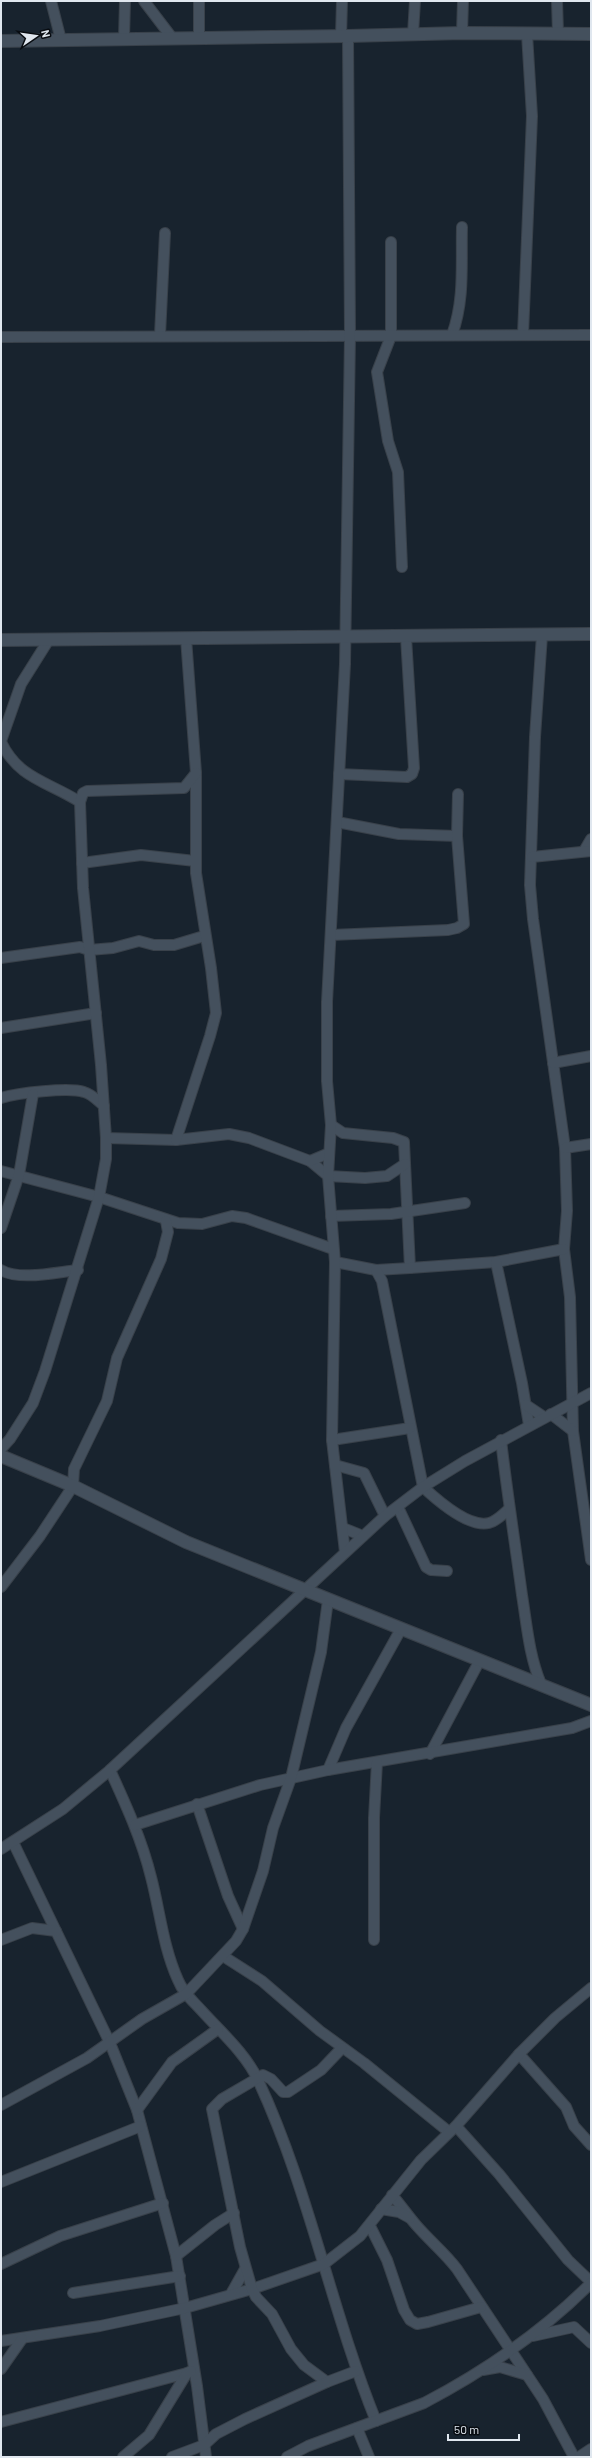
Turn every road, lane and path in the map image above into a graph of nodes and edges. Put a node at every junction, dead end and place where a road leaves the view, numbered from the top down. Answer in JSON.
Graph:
{"nodes":[{"id":1,"x":51,"y":1,"type":"edge"},
{"id":2,"x":124,"y":1,"type":"edge"},
{"id":3,"x":144,"y":1,"type":"edge"},
{"id":4,"x":199,"y":1,"type":"edge"},
{"id":5,"x":342,"y":1,"type":"edge"},
{"id":6,"x":415,"y":1,"type":"edge"},
{"id":7,"x":463,"y":1,"type":"edge"},
{"id":8,"x":557,"y":1,"type":"edge"},
{"id":9,"x":462,"y":33,"type":"junction"},
{"id":10,"x":558,"y":33,"type":"junction"},
{"id":11,"x":413,"y":34,"type":"junction"},
{"id":12,"x":527,"y":34,"type":"junction"},
{"id":13,"x":591,"y":34,"type":"edge"},
{"id":14,"x":344,"y":37,"type":"junction"},
{"id":15,"x":124,"y":38,"type":"junction"},
{"id":16,"x":173,"y":39,"type":"junction"},
{"id":17,"x":199,"y":39,"type":"junction"},
{"id":18,"x":1,"y":40,"type":"edge"},
{"id":19,"x":61,"y":40,"type":"junction"},
{"id":20,"x":462,"y":227,"type":"dead end"},
{"id":21,"x":165,"y":233,"type":"dead end"},
{"id":22,"x":391,"y":242,"type":"dead end"},
{"id":23,"x":160,"y":335,"type":"junction"},
{"id":24,"x":452,"y":335,"type":"junction"},
{"id":25,"x":524,"y":335,"type":"junction"},
{"id":26,"x":591,"y":335,"type":"edge"},
{"id":27,"x":350,"y":336,"type":"junction"},
{"id":28,"x":391,"y":336,"type":"junction"},
{"id":29,"x":1,"y":337,"type":"edge"},
{"id":30,"x":402,"y":567,"type":"dead end"},
{"id":31,"x":591,"y":634,"type":"edge"},
{"id":32,"x":542,"y":635,"type":"junction"},
{"id":33,"x":345,"y":636,"type":"junction"},
{"id":34,"x":406,"y":637,"type":"junction"},
{"id":35,"x":186,"y":638,"type":"junction"},
{"id":36,"x":1,"y":640,"type":"edge"},
{"id":37,"x":48,"y":641,"type":"junction"},
{"id":38,"x":1,"y":741,"type":"edge"},
{"id":39,"x":196,"y":773,"type":"junction"},
{"id":40,"x":339,"y":774,"type":"junction"},
{"id":41,"x":458,"y":794,"type":"dead end"},
{"id":42,"x":80,"y":802,"type":"junction"},
{"id":43,"x":337,"y":822,"type":"junction"},
{"id":44,"x":457,"y":836,"type":"junction"},
{"id":45,"x":591,"y":839,"type":"edge"},
{"id":46,"x":587,"y":851,"type":"edge"},
{"id":47,"x":532,"y":857,"type":"junction"},
{"id":48,"x":195,"y":861,"type":"junction"},
{"id":49,"x":82,"y":863,"type":"junction"},
{"id":50,"x":331,"y":935,"type":"junction"},
{"id":51,"x":204,"y":936,"type":"junction"},
{"id":52,"x":89,"y":950,"type":"junction"},
{"id":53,"x":1,"y":958,"type":"edge"},
{"id":54,"x":96,"y":1013,"type":"junction"},
{"id":55,"x":1,"y":1028,"type":"edge"},
{"id":56,"x":591,"y":1056,"type":"edge"},
{"id":57,"x":553,"y":1063,"type":"junction"},
{"id":58,"x":33,"y":1094,"type":"junction"},
{"id":59,"x":1,"y":1098,"type":"edge"},
{"id":60,"x":104,"y":1106,"type":"junction"},
{"id":61,"x":331,"y":1125,"type":"junction"},
{"id":62,"x":343,"y":1133,"type":"junction"},
{"id":63,"x":106,"y":1138,"type":"junction"},
{"id":64,"x":176,"y":1140,"type":"junction"},
{"id":65,"x":330,"y":1141,"type":"junction"},
{"id":66,"x":591,"y":1144,"type":"edge"},
{"id":67,"x":565,"y":1148,"type":"junction"},
{"id":68,"x":329,"y":1153,"type":"junction"},
{"id":69,"x":310,"y":1161,"type":"junction"},
{"id":70,"x":405,"y":1164,"type":"junction"},
{"id":71,"x":1,"y":1171,"type":"edge"},
{"id":72,"x":19,"y":1175,"type":"junction"},
{"id":73,"x":328,"y":1176,"type":"junction"},
{"id":74,"x":99,"y":1197,"type":"junction"},
{"id":75,"x":465,"y":1203,"type":"dead end"},
{"id":76,"x":407,"y":1211,"type":"junction"},
{"id":77,"x":331,"y":1216,"type":"junction"},
{"id":78,"x":166,"y":1220,"type":"junction"},
{"id":79,"x":178,"y":1223,"type":"junction"},
{"id":80,"x":1,"y":1228,"type":"edge"},
{"id":81,"x":168,"y":1232,"type":"junction"},
{"id":82,"x":333,"y":1249,"type":"junction"},
{"id":83,"x":564,"y":1249,"type":"junction"},
{"id":84,"x":334,"y":1262,"type":"junction"},
{"id":85,"x":496,"y":1262,"type":"junction"},
{"id":86,"x":410,"y":1268,"type":"junction"},
{"id":87,"x":1,"y":1270,"type":"edge"},
{"id":88,"x":78,"y":1270,"type":"junction"},
{"id":89,"x":381,"y":1270,"type":"junction"},
{"id":90,"x":591,"y":1393,"type":"edge"},
{"id":91,"x":573,"y":1403,"type":"junction"},
{"id":92,"x":526,"y":1405,"type":"junction"},
{"id":93,"x":548,"y":1416,"type":"junction"},
{"id":94,"x":529,"y":1425,"type":"junction"},
{"id":95,"x":410,"y":1428,"type":"junction"},
{"id":96,"x":573,"y":1431,"type":"junction"},
{"id":97,"x":332,"y":1440,"type":"junction"},
{"id":98,"x":502,"y":1440,"type":"junction"},
{"id":99,"x":1,"y":1449,"type":"edge"},
{"id":100,"x":1,"y":1456,"type":"edge"},
{"id":101,"x":335,"y":1465,"type":"junction"},
{"id":102,"x":73,"y":1486,"type":"junction"},
{"id":103,"x":423,"y":1487,"type":"junction"},
{"id":104,"x":587,"y":1500,"type":"edge"},
{"id":105,"x":398,"y":1507,"type":"junction"},
{"id":106,"x":509,"y":1508,"type":"junction"},
{"id":107,"x":385,"y":1516,"type":"junction"},
{"id":108,"x":343,"y":1528,"type":"junction"},
{"id":109,"x":363,"y":1536,"type":"junction"},
{"id":110,"x":345,"y":1552,"type":"junction"},
{"id":111,"x":591,"y":1560,"type":"edge"},
{"id":112,"x":447,"y":1571,"type":"dead end"},
{"id":113,"x":1,"y":1587,"type":"edge"},
{"id":114,"x":303,"y":1590,"type":"junction"},
{"id":115,"x":328,"y":1600,"type":"junction"},
{"id":116,"x":401,"y":1629,"type":"junction"},
{"id":117,"x":480,"y":1660,"type":"junction"},
{"id":118,"x":541,"y":1684,"type":"junction"},
{"id":119,"x":591,"y":1705,"type":"edge"},
{"id":120,"x":591,"y":1721,"type":"edge"},
{"id":121,"x":430,"y":1754,"type":"junction"},
{"id":122,"x":377,"y":1762,"type":"junction"},
{"id":123,"x":110,"y":1770,"type":"junction"},
{"id":124,"x":328,"y":1770,"type":"junction"},
{"id":125,"x":292,"y":1778,"type":"junction"},
{"id":126,"x":197,"y":1804,"type":"junction"},
{"id":127,"x":135,"y":1825,"type":"junction"},
{"id":128,"x":13,"y":1842,"type":"junction"},
{"id":129,"x":1,"y":1849,"type":"edge"},
{"id":130,"x":243,"y":1929,"type":"junction"},
{"id":131,"x":56,"y":1931,"type":"junction"},
{"id":132,"x":1,"y":1940,"type":"edge"},
{"id":133,"x":374,"y":1940,"type":"dead end"},
{"id":134,"x":223,"y":1956,"type":"junction"},
{"id":135,"x":591,"y":1988,"type":"edge"},
{"id":136,"x":186,"y":1994,"type":"junction"},
{"id":137,"x":218,"y":2029,"type":"junction"},
{"id":138,"x":110,"y":2043,"type":"junction"},
{"id":139,"x":342,"y":2048,"type":"junction"},
{"id":140,"x":519,"y":2054,"type":"junction"},
{"id":141,"x":257,"y":2078,"type":"junction"},
{"id":142,"x":1,"y":2105,"type":"edge"},
{"id":143,"x":137,"y":2110,"type":"junction"},
{"id":144,"x":141,"y":2126,"type":"junction"},
{"id":145,"x":452,"y":2129,"type":"junction"},
{"id":146,"x":591,"y":2145,"type":"edge"},
{"id":147,"x":1,"y":2182,"type":"edge"},
{"id":148,"x":392,"y":2195,"type":"junction"},
{"id":149,"x":163,"y":2203,"type":"junction"},
{"id":150,"x":381,"y":2209,"type":"junction"},
{"id":151,"x":234,"y":2213,"type":"junction"},
{"id":152,"x":410,"y":2218,"type":"junction"},
{"id":153,"x":370,"y":2226,"type":"junction"},
{"id":154,"x":176,"y":2256,"type":"junction"},
{"id":155,"x":1,"y":2264,"type":"edge"},
{"id":156,"x":324,"y":2264,"type":"junction"},
{"id":157,"x":245,"y":2269,"type":"junction"},
{"id":158,"x":180,"y":2276,"type":"junction"},
{"id":159,"x":591,"y":2282,"type":"edge"},
{"id":160,"x":252,"y":2289,"type":"junction"},
{"id":161,"x":73,"y":2293,"type":"dead end"},
{"id":162,"x":231,"y":2294,"type":"junction"},
{"id":163,"x":481,"y":2307,"type":"junction"},
{"id":164,"x":185,"y":2308,"type":"junction"},
{"id":165,"x":531,"y":2336,"type":"junction"},
{"id":166,"x":22,"y":2339,"type":"junction"},
{"id":167,"x":1,"y":2341,"type":"edge"},
{"id":168,"x":591,"y":2343,"type":"edge"},
{"id":169,"x":511,"y":2349,"type":"junction"},
{"id":170,"x":1,"y":2369,"type":"edge"},
{"id":171,"x":479,"y":2370,"type":"junction"},
{"id":172,"x":191,"y":2371,"type":"junction"},
{"id":173,"x":356,"y":2371,"type":"junction"},
{"id":174,"x":527,"y":2375,"type":"junction"},
{"id":175,"x":327,"y":2382,"type":"junction"},
{"id":176,"x":1,"y":2421,"type":"edge"},
{"id":177,"x":376,"y":2421,"type":"junction"},
{"id":178,"x":203,"y":2426,"type":"junction"},
{"id":179,"x":357,"y":2428,"type":"junction"},
{"id":180,"x":216,"y":2434,"type":"junction"},
{"id":181,"x":204,"y":2445,"type":"junction"},
{"id":182,"x":591,"y":2449,"type":"edge"},
{"id":183,"x":124,"y":2457,"type":"edge"},
{"id":184,"x":172,"y":2457,"type":"edge"},
{"id":185,"x":206,"y":2457,"type":"edge"},
{"id":186,"x":287,"y":2457,"type":"edge"},
{"id":187,"x":370,"y":2457,"type":"edge"},
{"id":188,"x":574,"y":2457,"type":"edge"},
{"id":189,"x":579,"y":2457,"type":"edge"}],
"edges":[{"from":1,"to":19,"type":"street"},
{"from":2,"to":15,"type":"street"},
{"from":3,"to":16,"type":"street"},
{"from":4,"to":17,"type":"street"},
{"from":5,"to":14,"type":"street"},
{"from":6,"to":11,"type":"street"},
{"from":7,"to":9,"type":"street"},
{"from":8,"to":10,"type":"street"},
{"from":9,"to":11,"type":"street"},
{"from":9,"to":12,"type":"street"},
{"from":10,"to":12,"type":"street"},
{"from":10,"to":13,"type":"street"},
{"from":11,"to":14,"type":"street"},
{"from":12,"to":25,"type":"street"},
{"from":14,"to":17,"type":"street"},
{"from":14,"to":27,"type":"street"},
{"from":15,"to":16,"type":"street"},
{"from":15,"to":19,"type":"street"},
{"from":16,"to":17,"type":"street"},
{"from":18,"to":19,"type":"street"},
{"from":20,"to":24,"type":"street"},
{"from":21,"to":23,"type":"street"},
{"from":22,"to":28,"type":"street"},
{"from":23,"to":27,"type":"street"},
{"from":23,"to":29,"type":"street"},
{"from":24,"to":25,"type":"street"},
{"from":24,"to":28,"type":"street"},
{"from":25,"to":26,"type":"street"},
{"from":27,"to":28,"type":"street"},
{"from":27,"to":33,"type":"street"},
{"from":28,"to":30,"type":"street"},
{"from":31,"to":32,"type":"street"},
{"from":32,"to":34,"type":"street"},
{"from":32,"to":47,"type":"street"},
{"from":33,"to":34,"type":"street"},
{"from":33,"to":35,"type":"street"},
{"from":33,"to":40,"type":"street"},
{"from":34,"to":40,"type":"street"},
{"from":35,"to":37,"type":"street"},
{"from":35,"to":39,"type":"street"},
{"from":36,"to":37,"type":"street"},
{"from":37,"to":38,"type":"street"},
{"from":38,"to":42,"type":"street"},
{"from":39,"to":42,"type":"street"},
{"from":39,"to":48,"type":"street"},
{"from":40,"to":43,"type":"street"},
{"from":41,"to":44,"type":"street"},
{"from":42,"to":49,"type":"street"},
{"from":43,"to":44,"type":"street"},
{"from":43,"to":50,"type":"street"},
{"from":44,"to":50,"type":"street"},
{"from":45,"to":46,"type":"street"},
{"from":46,"to":47,"type":"street"},
{"from":47,"to":57,"type":"street"},
{"from":48,"to":49,"type":"street"},
{"from":48,"to":51,"type":"street"},
{"from":49,"to":52,"type":"street"},
{"from":50,"to":61,"type":"street"},
{"from":51,"to":52,"type":"street"},
{"from":51,"to":64,"type":"street"},
{"from":52,"to":53,"type":"street"},
{"from":52,"to":54,"type":"street"},
{"from":54,"to":55,"type":"street"},
{"from":54,"to":60,"type":"street"},
{"from":56,"to":57,"type":"street"},
{"from":57,"to":67,"type":"street"},
{"from":58,"to":59,"type":"street"},
{"from":58,"to":60,"type":"street"},
{"from":58,"to":72,"type":"street"},
{"from":60,"to":63,"type":"street"},
{"from":61,"to":62,"type":"street"},
{"from":61,"to":65,"type":"street"},
{"from":62,"to":65,"type":"street"},
{"from":62,"to":70,"type":"street"},
{"from":63,"to":64,"type":"street"},
{"from":63,"to":74,"type":"street"},
{"from":64,"to":69,"type":"street"},
{"from":65,"to":68,"type":"street"},
{"from":66,"to":67,"type":"street"},
{"from":67,"to":83,"type":"street"},
{"from":68,"to":69,"type":"street"},
{"from":68,"to":73,"type":"street"},
{"from":69,"to":73,"type":"street"},
{"from":70,"to":73,"type":"street"},
{"from":70,"to":76,"type":"street"},
{"from":71,"to":72,"type":"street"},
{"from":72,"to":74,"type":"street"},
{"from":72,"to":80,"type":"street"},
{"from":73,"to":77,"type":"street"},
{"from":74,"to":78,"type":"street"},
{"from":74,"to":88,"type":"street"},
{"from":75,"to":76,"type":"street"},
{"from":76,"to":77,"type":"street"},
{"from":76,"to":86,"type":"street"},
{"from":77,"to":82,"type":"street"},
{"from":78,"to":79,"type":"street"},
{"from":78,"to":81,"type":"street"},
{"from":79,"to":81,"type":"street"},
{"from":79,"to":82,"type":"street"},
{"from":81,"to":102,"type":"street"},
{"from":82,"to":84,"type":"street"},
{"from":83,"to":85,"type":"street"},
{"from":83,"to":91,"type":"street"},
{"from":84,"to":89,"type":"street"},
{"from":84,"to":97,"type":"street"},
{"from":85,"to":86,"type":"street"},
{"from":85,"to":92,"type":"street"},
{"from":86,"to":89,"type":"street"},
{"from":87,"to":88,"type":"street"},
{"from":88,"to":99,"type":"street"},
{"from":89,"to":95,"type":"street"},
{"from":90,"to":91,"type":"street"},
{"from":91,"to":93,"type":"street"},
{"from":91,"to":96,"type":"street"},
{"from":92,"to":93,"type":"street"},
{"from":92,"to":94,"type":"street"},
{"from":93,"to":94,"type":"street"},
{"from":93,"to":96,"type":"street"},
{"from":94,"to":98,"type":"street"},
{"from":95,"to":97,"type":"street"},
{"from":95,"to":103,"type":"street"},
{"from":96,"to":104,"type":"street"},
{"from":97,"to":101,"type":"street"},
{"from":98,"to":103,"type":"street"},
{"from":98,"to":106,"type":"street"},
{"from":100,"to":102,"type":"street"},
{"from":101,"to":107,"type":"street"},
{"from":101,"to":108,"type":"street"},
{"from":102,"to":113,"type":"street"},
{"from":102,"to":114,"type":"street"},
{"from":103,"to":105,"type":"street"},
{"from":103,"to":106,"type":"street"},
{"from":104,"to":111,"type":"street"},
{"from":105,"to":107,"type":"street"},
{"from":105,"to":112,"type":"street"},
{"from":106,"to":118,"type":"street"},
{"from":107,"to":109,"type":"street"},
{"from":108,"to":109,"type":"street"},
{"from":108,"to":110,"type":"street"},
{"from":109,"to":110,"type":"street"},
{"from":110,"to":114,"type":"street"},
{"from":114,"to":115,"type":"street"},
{"from":114,"to":123,"type":"street"},
{"from":115,"to":116,"type":"street"},
{"from":115,"to":125,"type":"street"},
{"from":116,"to":117,"type":"street"},
{"from":116,"to":124,"type":"street"},
{"from":117,"to":118,"type":"street"},
{"from":117,"to":121,"type":"street"},
{"from":118,"to":119,"type":"street"},
{"from":120,"to":121,"type":"street"},
{"from":121,"to":122,"type":"street"},
{"from":122,"to":124,"type":"street"},
{"from":122,"to":133,"type":"street"},
{"from":123,"to":127,"type":"street"},
{"from":123,"to":128,"type":"street"},
{"from":124,"to":125,"type":"street"},
{"from":125,"to":126,"type":"street"},
{"from":125,"to":130,"type":"street"},
{"from":126,"to":127,"type":"street"},
{"from":126,"to":130,"type":"street"},
{"from":127,"to":136,"type":"street"},
{"from":128,"to":129,"type":"street"},
{"from":128,"to":131,"type":"street"},
{"from":130,"to":134,"type":"street"},
{"from":131,"to":132,"type":"street"},
{"from":131,"to":138,"type":"street"},
{"from":134,"to":136,"type":"street"},
{"from":134,"to":139,"type":"street"},
{"from":135,"to":140,"type":"street"},
{"from":136,"to":137,"type":"street"},
{"from":136,"to":138,"type":"street"},
{"from":137,"to":141,"type":"street"},
{"from":137,"to":143,"type":"street"},
{"from":138,"to":142,"type":"street"},
{"from":138,"to":143,"type":"street"},
{"from":139,"to":141,"type":"street"},
{"from":139,"to":145,"type":"street"},
{"from":140,"to":145,"type":"street"},
{"from":140,"to":146,"type":"street"},
{"from":141,"to":151,"type":"street"},
{"from":141,"to":156,"type":"street"},
{"from":143,"to":144,"type":"street"},
{"from":144,"to":147,"type":"street"},
{"from":144,"to":149,"type":"street"},
{"from":145,"to":148,"type":"street"},
{"from":145,"to":159,"type":"street"},
{"from":148,"to":150,"type":"street"},
{"from":148,"to":152,"type":"street"},
{"from":149,"to":154,"type":"street"},
{"from":149,"to":155,"type":"street"},
{"from":150,"to":152,"type":"street"},
{"from":150,"to":153,"type":"street"},
{"from":151,"to":154,"type":"street"},
{"from":151,"to":157,"type":"street"},
{"from":152,"to":163,"type":"street"},
{"from":153,"to":156,"type":"street"},
{"from":153,"to":163,"type":"street"},
{"from":154,"to":158,"type":"street"},
{"from":156,"to":160,"type":"street"},
{"from":156,"to":173,"type":"street"},
{"from":157,"to":160,"type":"street"},
{"from":157,"to":162,"type":"street"},
{"from":158,"to":161,"type":"street"},
{"from":158,"to":164,"type":"street"},
{"from":159,"to":165,"type":"street"},
{"from":160,"to":162,"type":"street"},
{"from":160,"to":175,"type":"street"},
{"from":162,"to":164,"type":"street"},
{"from":163,"to":169,"type":"street"},
{"from":164,"to":166,"type":"street"},
{"from":164,"to":172,"type":"street"},
{"from":165,"to":168,"type":"street"},
{"from":165,"to":169,"type":"street"},
{"from":166,"to":167,"type":"street"},
{"from":166,"to":170,"type":"street"},
{"from":169,"to":171,"type":"street"},
{"from":169,"to":174,"type":"street"},
{"from":171,"to":174,"type":"street"},
{"from":171,"to":177,"type":"street"},
{"from":172,"to":176,"type":"street"},
{"from":172,"to":178,"type":"street"},
{"from":172,"to":183,"type":"street"},
{"from":173,"to":175,"type":"street"},
{"from":173,"to":177,"type":"street"},
{"from":174,"to":188,"type":"street"},
{"from":175,"to":180,"type":"street"},
{"from":177,"to":179,"type":"street"},
{"from":178,"to":180,"type":"street"},
{"from":178,"to":181,"type":"street"},
{"from":179,"to":186,"type":"street"},
{"from":179,"to":187,"type":"street"},
{"from":180,"to":181,"type":"street"},
{"from":181,"to":184,"type":"street"},
{"from":181,"to":185,"type":"street"},
{"from":182,"to":189,"type":"street"}]}
